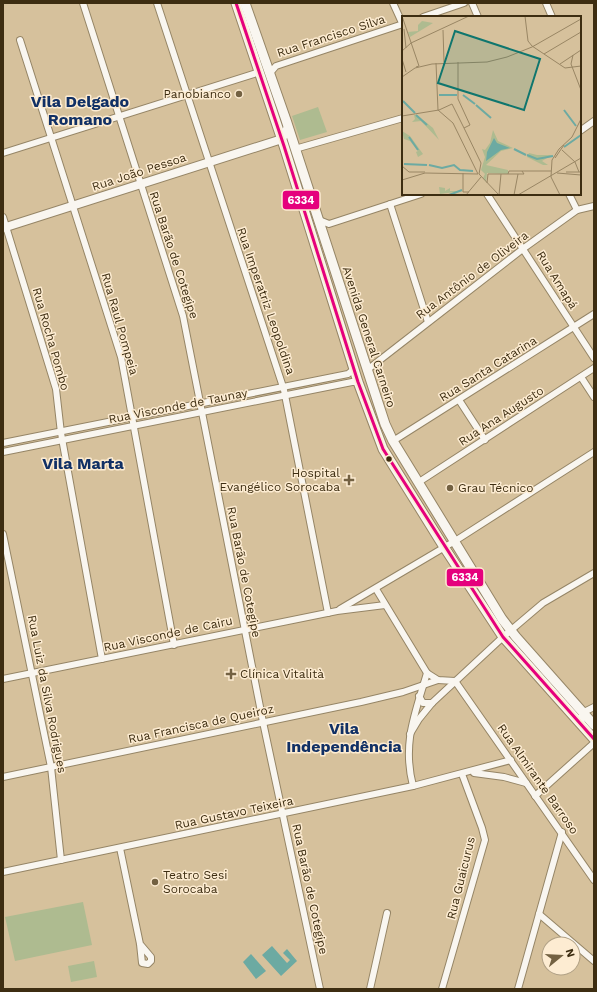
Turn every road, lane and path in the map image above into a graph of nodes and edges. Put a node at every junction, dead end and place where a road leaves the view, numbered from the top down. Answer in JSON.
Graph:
{"nodes":[{"id":1,"x":83,"y":3,"type":"edge"},
{"id":2,"x":157,"y":3,"type":"edge"},
{"id":3,"x":236,"y":3,"type":"edge"},
{"id":4,"x":245,"y":3,"type":"edge"},
{"id":5,"x":393,"y":3,"type":"edge"},
{"id":6,"x":464,"y":3,"type":"edge"},
{"id":7,"x":472,"y":3,"type":"edge"},
{"id":8,"x":546,"y":3,"type":"edge"},
{"id":9,"x":426,"y":16,"type":"edge"},
{"id":10,"x":478,"y":16,"type":"edge"},
{"id":11,"x":552,"y":16,"type":"edge"},
{"id":12,"x":402,"y":22,"type":"edge"},
{"id":13,"x":402,"y":24,"type":"edge"},
{"id":14,"x":20,"y":40,"type":"dead end"},
{"id":15,"x":260,"y":72,"type":"junction"},
{"id":16,"x":270,"y":73,"type":"junction"},
{"id":17,"x":186,"y":94,"type":"junction"},
{"id":18,"x":118,"y":116,"type":"junction"},
{"id":19,"x":402,"y":118,"type":"edge"},
{"id":20,"x":594,"y":121,"type":"edge"},
{"id":21,"x":288,"y":127,"type":"junction"},
{"id":22,"x":581,"y":130,"type":"edge"},
{"id":23,"x":52,"y":138,"type":"junction"},
{"id":24,"x":282,"y":139,"type":"junction"},
{"id":25,"x":295,"y":149,"type":"junction"},
{"id":26,"x":3,"y":153,"type":"edge"},
{"id":27,"x":208,"y":162,"type":"junction"},
{"id":28,"x":140,"y":184,"type":"junction"},
{"id":29,"x":418,"y":195,"type":"edge"},
{"id":30,"x":488,"y":195,"type":"edge"},
{"id":31,"x":570,"y":195,"type":"edge"},
{"id":32,"x":390,"y":204,"type":"junction"},
{"id":33,"x":72,"y":205,"type":"junction"},
{"id":34,"x":594,"y":206,"type":"edge"},
{"id":35,"x":577,"y":210,"type":"junction"},
{"id":36,"x":3,"y":217,"type":"edge"},
{"id":37,"x":319,"y":220,"type":"junction"},
{"id":38,"x":5,"y":227,"type":"edge"},
{"id":39,"x":524,"y":248,"type":"junction"},
{"id":40,"x":594,"y":314,"type":"edge"},
{"id":41,"x":428,"y":322,"type":"junction"},
{"id":42,"x":574,"y":327,"type":"junction"},
{"id":43,"x":594,"y":358,"type":"edge"},
{"id":44,"x":594,"y":368,"type":"edge"},
{"id":45,"x":354,"y":369,"type":"junction"},
{"id":46,"x":367,"y":370,"type":"junction"},
{"id":47,"x":581,"y":377,"type":"junction"},
{"id":48,"x":358,"y":382,"type":"junction"},
{"id":49,"x":283,"y":388,"type":"junction"},
{"id":50,"x":285,"y":396,"type":"junction"},
{"id":51,"x":594,"y":397,"type":"edge"},
{"id":52,"x":459,"y":400,"type":"junction"},
{"id":53,"x":199,"y":404,"type":"junction"},
{"id":54,"x":201,"y":412,"type":"junction"},
{"id":55,"x":132,"y":417,"type":"junction"},
{"id":56,"x":133,"y":426,"type":"junction"},
{"id":57,"x":61,"y":431,"type":"junction"},
{"id":58,"x":62,"y":440,"type":"junction"},
{"id":59,"x":485,"y":440,"type":"junction"},
{"id":60,"x":393,"y":441,"type":"junction"},
{"id":61,"x":3,"y":443,"type":"edge"},
{"id":62,"x":3,"y":452,"type":"edge"},
{"id":63,"x":594,"y":452,"type":"edge"},
{"id":64,"x":419,"y":482,"type":"junction"},
{"id":65,"x":3,"y":534,"type":"edge"},
{"id":66,"x":455,"y":541,"type":"junction"},
{"id":67,"x":444,"y":547,"type":"junction"},
{"id":68,"x":594,"y":573,"type":"edge"},
{"id":69,"x":376,"y":588,"type":"junction"},
{"id":70,"x":385,"y":605,"type":"junction"},
{"id":71,"x":337,"y":611,"type":"junction"},
{"id":72,"x":328,"y":612,"type":"junction"},
{"id":73,"x":245,"y":630,"type":"junction"},
{"id":74,"x":507,"y":634,"type":"junction"},
{"id":75,"x":174,"y":645,"type":"junction"},
{"id":76,"x":102,"y":659,"type":"junction"},
{"id":77,"x":31,"y":673,"type":"junction"},
{"id":78,"x":427,"y":673,"type":"junction"},
{"id":79,"x":3,"y":679,"type":"edge"},
{"id":80,"x":438,"y":680,"type":"junction"},
{"id":81,"x":455,"y":681,"type":"junction"},
{"id":82,"x":423,"y":684,"type":"junction"},
{"id":83,"x":449,"y":687,"type":"junction"},
{"id":84,"x":403,"y":692,"type":"junction"},
{"id":85,"x":463,"y":692,"type":"junction"},
{"id":86,"x":419,"y":696,"type":"junction"},
{"id":87,"x":440,"y":696,"type":"junction"},
{"id":88,"x":432,"y":703,"type":"junction"},
{"id":89,"x":594,"y":707,"type":"edge"},
{"id":90,"x":584,"y":712,"type":"junction"},
{"id":91,"x":263,"y":722,"type":"junction"},
{"id":92,"x":594,"y":725,"type":"edge"},
{"id":93,"x":582,"y":726,"type":"junction"},
{"id":94,"x":410,"y":734,"type":"junction"},
{"id":95,"x":594,"y":739,"type":"edge"},
{"id":96,"x":594,"y":743,"type":"edge"},
{"id":97,"x":511,"y":760,"type":"junction"},
{"id":98,"x":51,"y":767,"type":"junction"},
{"id":99,"x":516,"y":768,"type":"junction"},
{"id":100,"x":465,"y":773,"type":"junction"},
{"id":101,"x":500,"y":776,"type":"junction"},
{"id":102,"x":3,"y":777,"type":"edge"},
{"id":103,"x":526,"y":783,"type":"junction"},
{"id":104,"x":413,"y":786,"type":"junction"},
{"id":105,"x":536,"y":796,"type":"junction"},
{"id":106,"x":282,"y":815,"type":"junction"},
{"id":107,"x":562,"y":832,"type":"junction"},
{"id":108,"x":120,"y":848,"type":"junction"},
{"id":109,"x":61,"y":860,"type":"junction"},
{"id":110,"x":3,"y":872,"type":"edge"},
{"id":111,"x":594,"y":880,"type":"edge"},
{"id":112,"x":387,"y":913,"type":"dead end"},
{"id":113,"x":539,"y":914,"type":"junction"},
{"id":114,"x":140,"y":944,"type":"dead end"},
{"id":115,"x":594,"y":961,"type":"edge"},
{"id":116,"x":320,"y":989,"type":"edge"},
{"id":117,"x":370,"y":989,"type":"edge"},
{"id":118,"x":442,"y":989,"type":"edge"},
{"id":119,"x":518,"y":989,"type":"edge"}],
"edges":[{"from":1,"to":18,"type":"street","name":"Rua Barão de Cotegipe"},
{"from":2,"to":17,"type":"street","name":"Rua Imperatriz Leopoldina"},
{"from":3,"to":15,"type":"main road","name":"Avenida General Carneiro"},
{"from":4,"to":16,"type":"main road","name":"Avenida General Carneiro"},
{"from":5,"to":12,"type":"street"},
{"from":6,"to":9,"type":"street"},
{"from":7,"to":10,"type":"street"},
{"from":8,"to":11,"type":"street"},
{"from":13,"to":16,"type":"street","name":"Rua Francisco Silva"},
{"from":14,"to":23,"type":"street","name":"Rua Raul Pompeia"},
{"from":15,"to":17,"type":"street"},
{"from":15,"to":24,"type":"main road","name":"Avenida General Carneiro"},
{"from":16,"to":21,"type":"main road","name":"Avenida General Carneiro"},
{"from":17,"to":18,"type":"street"},
{"from":17,"to":27,"type":"street","name":"Rua Imperatriz Leopoldina"},
{"from":18,"to":23,"type":"street"},
{"from":18,"to":28,"type":"street","name":"Rua Barão de Cotegipe"},
{"from":19,"to":25,"type":"street"},
{"from":20,"to":22,"type":"street"},
{"from":21,"to":24,"type":"main road"},
{"from":21,"to":25,"type":"main road","name":"Avenida General Carneiro"},
{"from":23,"to":26,"type":"street"},
{"from":23,"to":33,"type":"street","name":"Rua Raul Pompeia"},
{"from":24,"to":27,"type":"main road","name":"Rua João Pessoa"},
{"from":24,"to":45,"type":"main road","name":"Avenida General Carneiro"},
{"from":25,"to":37,"type":"main road","name":"Avenida General Carneiro"},
{"from":27,"to":28,"type":"main road","name":"Rua João Pessoa"},
{"from":27,"to":49,"type":"street","name":"Rua Imperatriz Leopoldina"},
{"from":28,"to":33,"type":"main road","name":"Rua João Pessoa"},
{"from":28,"to":53,"type":"street","name":"Rua Barão de Cotegipe"},
{"from":29,"to":32,"type":"street"},
{"from":30,"to":39,"type":"street","name":"Rua Amapá"},
{"from":31,"to":35,"type":"street"},
{"from":32,"to":37,"type":"street"},
{"from":32,"to":41,"type":"street"},
{"from":33,"to":38,"type":"main road","name":"Rua João Pessoa"},
{"from":33,"to":55,"type":"street","name":"Rua Raul Pompeia"},
{"from":34,"to":35,"type":"street","name":"Rua Antônio de Oliveira"},
{"from":35,"to":39,"type":"street","name":"Rua Antônio de Oliveira"},
{"from":36,"to":38,"type":"street","name":"Rua Rocha Pombo"},
{"from":37,"to":46,"type":"main road","name":"Avenida General Carneiro"},
{"from":38,"to":57,"type":"street","name":"Rua Rocha Pombo"},
{"from":39,"to":41,"type":"street","name":"Rua Antônio de Oliveira"},
{"from":39,"to":42,"type":"street","name":"Rua Amapá"},
{"from":40,"to":42,"type":"street","name":"Rua Santa Catarina"},
{"from":41,"to":46,"type":"street","name":"Rua Antônio de Oliveira"},
{"from":42,"to":43,"type":"street","name":"Rua Amapá"},
{"from":42,"to":52,"type":"street","name":"Rua Santa Catarina"},
{"from":44,"to":47,"type":"street","name":"Rua Ana Augusto"},
{"from":45,"to":48,"type":"main road","name":"Avenida General Carneiro"},
{"from":45,"to":49,"type":"street","name":"Rua Visconde de Taunay"},
{"from":46,"to":60,"type":"main road","name":"Avenida General Carneiro"},
{"from":47,"to":51,"type":"street"},
{"from":47,"to":59,"type":"street","name":"Rua Ana Augusto"},
{"from":48,"to":50,"type":"street","name":"Rua Visconde de Taunay"},
{"from":48,"to":67,"type":"main road","name":"Avenida General Carneiro"},
{"from":49,"to":50,"type":"street","name":"Rua Imperatriz Leopoldina"},
{"from":49,"to":53,"type":"street","name":"Rua Visconde de Taunay"},
{"from":50,"to":54,"type":"street","name":"Rua Visconde de Taunay"},
{"from":50,"to":72,"type":"street","name":"Rua Imperatriz Leopoldina"},
{"from":52,"to":59,"type":"street"},
{"from":52,"to":60,"type":"street","name":"Rua Santa Catarina"},
{"from":53,"to":54,"type":"street","name":"Rua Barão de Cotegipe"},
{"from":53,"to":55,"type":"street","name":"Rua Visconde de Taunay"},
{"from":54,"to":56,"type":"street","name":"Rua Visconde de Taunay"},
{"from":54,"to":73,"type":"street","name":"Rua Barão de Cotegipe"},
{"from":55,"to":56,"type":"street","name":"Rua Raul Pompeia"},
{"from":55,"to":57,"type":"street","name":"Rua Visconde de Taunay"},
{"from":56,"to":58,"type":"street","name":"Rua Visconde de Taunay"},
{"from":56,"to":75,"type":"street","name":"Rua Raul Pompeia"},
{"from":57,"to":58,"type":"street","name":"Rua Rocha Pombo"},
{"from":57,"to":61,"type":"street","name":"Rua Visconde de Taunay"},
{"from":58,"to":62,"type":"street","name":"Rua Visconde de Taunay"},
{"from":58,"to":76,"type":"street","name":"Rua Rocha Pombo"},
{"from":59,"to":64,"type":"street","name":"Rua Ana Augusto"},
{"from":60,"to":64,"type":"main road","name":"Avenida General Carneiro"},
{"from":63,"to":66,"type":"street"},
{"from":64,"to":66,"type":"main road","name":"Avenida General Carneiro"},
{"from":65,"to":77,"type":"street","name":"Rua Luiz da Silva Rodrigues"},
{"from":66,"to":67,"type":"street"},
{"from":66,"to":74,"type":"main road","name":"Avenida General Carneiro"},
{"from":67,"to":69,"type":"street","name":"Rua Visconde de Cairu"},
{"from":67,"to":74,"type":"main road","name":"Avenida General Carneiro"},
{"from":68,"to":74,"type":"street"},
{"from":69,"to":70,"type":"street"},
{"from":69,"to":71,"type":"street","name":"Rua Visconde de Cairu"},
{"from":70,"to":71,"type":"street","name":"Rua Visconde de Cairu"},
{"from":70,"to":78,"type":"street"},
{"from":71,"to":72,"type":"street","name":"Rua Visconde de Cairu"},
{"from":72,"to":73,"type":"street","name":"Rua Visconde de Cairu"},
{"from":73,"to":75,"type":"street","name":"Rua Visconde de Cairu"},
{"from":73,"to":91,"type":"street","name":"Rua Barão de Cotegipe"},
{"from":74,"to":81,"type":"street"},
{"from":74,"to":90,"type":"main road","name":"Avenida General Carneiro"},
{"from":74,"to":93,"type":"main road","name":"Avenida General Carneiro"},
{"from":75,"to":76,"type":"street","name":"Rua Visconde de Cairu"},
{"from":76,"to":77,"type":"street","name":"Rua Visconde de Cairu"},
{"from":77,"to":79,"type":"street","name":"Rua Visconde de Cairu"},
{"from":77,"to":98,"type":"street","name":"Rua Luiz da Silva Rodrigues"},
{"from":78,"to":80,"type":"street"},
{"from":78,"to":82,"type":"street"},
{"from":80,"to":81,"type":"street"},
{"from":80,"to":82,"type":"street"},
{"from":80,"to":87,"type":"street"},
{"from":81,"to":83,"type":"street"},
{"from":81,"to":85,"type":"street","name":"Rua Almirante Barroso"},
{"from":82,"to":84,"type":"street","name":"Rua Francisca de Queiroz"},
{"from":82,"to":86,"type":"street"},
{"from":83,"to":85,"type":"street"},
{"from":83,"to":87,"type":"street"},
{"from":84,"to":86,"type":"street","name":"Rua Francisca de Queiroz"},
{"from":84,"to":91,"type":"street","name":"Rua Francisca de Queiroz"},
{"from":85,"to":97,"type":"street","name":"Rua Almirante Barroso"},
{"from":86,"to":88,"type":"street"},
{"from":86,"to":94,"type":"street"},
{"from":87,"to":88,"type":"street"},
{"from":88,"to":94,"type":"street"},
{"from":89,"to":90,"type":"street"},
{"from":90,"to":92,"type":"main road","name":"Avenida General Carneiro"},
{"from":90,"to":93,"type":"street"},
{"from":91,"to":98,"type":"street","name":"Rua Francisca de Queiroz"},
{"from":91,"to":106,"type":"street","name":"Rua Barão de Cotegipe"},
{"from":93,"to":95,"type":"main road","name":"Avenida General Carneiro"},
{"from":94,"to":104,"type":"street"},
{"from":96,"to":105,"type":"street"},
{"from":97,"to":99,"type":"street","name":"Rua Almirante Barroso"},
{"from":97,"to":100,"type":"street","name":"Rua Gustavo Teixeira"},
{"from":98,"to":102,"type":"street","name":"Rua Francisca de Queiroz"},
{"from":98,"to":109,"type":"street","name":"Rua Luiz da Silva Rodrigues"},
{"from":99,"to":101,"type":"street"},
{"from":99,"to":103,"type":"street","name":"Rua Almirante Barroso"},
{"from":100,"to":101,"type":"street","name":"Rua Gustavo Teixeira"},
{"from":100,"to":104,"type":"street","name":"Rua Gustavo Teixeira"},
{"from":100,"to":118,"type":"street","name":"Rua Guaicurus"},
{"from":101,"to":103,"type":"street","name":"Rua Gustavo Teixeira"},
{"from":103,"to":105,"type":"street","name":"Rua Almirante Barroso"},
{"from":104,"to":106,"type":"street","name":"Rua Gustavo Teixeira"},
{"from":105,"to":107,"type":"street","name":"Rua Almirante Barroso"},
{"from":106,"to":108,"type":"street","name":"Rua Gustavo Teixeira"},
{"from":106,"to":116,"type":"street","name":"Rua Barão de Cotegipe"},
{"from":107,"to":111,"type":"street","name":"Rua Almirante Barroso"},
{"from":107,"to":113,"type":"street"},
{"from":108,"to":109,"type":"street","name":"Rua Gustavo Teixeira"},
{"from":108,"to":114,"type":"street"},
{"from":109,"to":110,"type":"street","name":"Rua Gustavo Teixeira"},
{"from":112,"to":117,"type":"street"},
{"from":113,"to":115,"type":"street"},
{"from":113,"to":119,"type":"street"}]}
